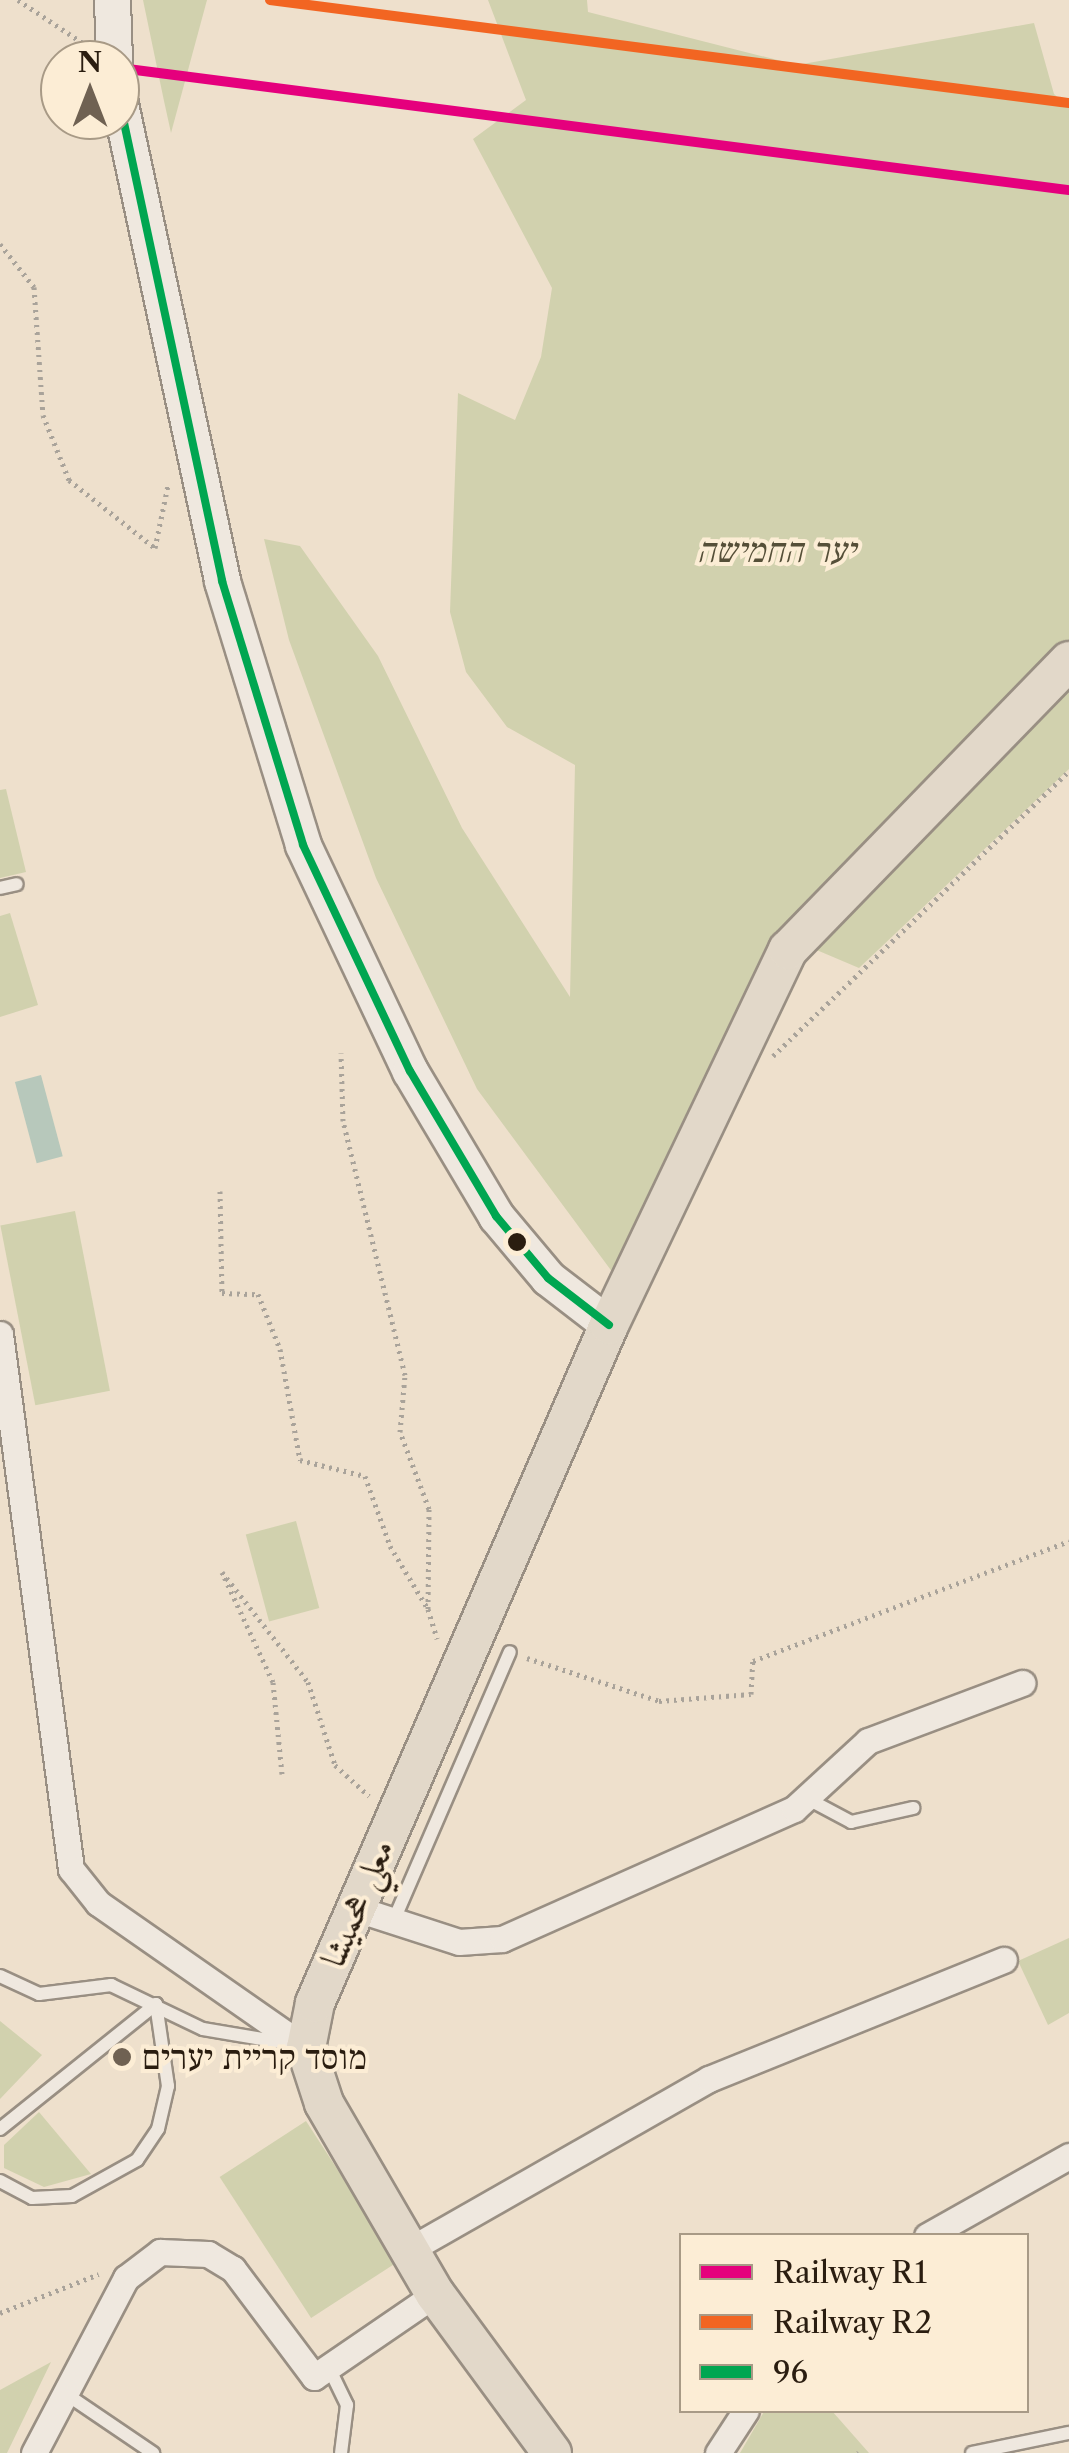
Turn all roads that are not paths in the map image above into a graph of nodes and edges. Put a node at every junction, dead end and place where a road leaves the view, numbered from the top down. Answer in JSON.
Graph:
{"nodes":[{"id":1,"x":112,"y":0,"type":"edge"},
{"id":2,"x":103,"y":40,"type":"edge"},
{"id":3,"x":128,"y":140,"type":"edge"},
{"id":4,"x":1069,"y":661,"type":"edge"},
{"id":5,"x":17,"y":884,"type":"dead end"},
{"id":6,"x":0,"y":888,"type":"edge"},
{"id":7,"x":609,"y":1325,"type":"junction"},
{"id":8,"x":0,"y":1334,"type":"edge"},
{"id":9,"x":510,"y":1652,"type":"road end"},
{"id":10,"x":1022,"y":1683,"type":"dead end"},
{"id":11,"x":808,"y":1800,"type":"junction"},
{"id":12,"x":914,"y":1808,"type":"dead end"},
{"id":13,"x":354,"y":1908,"type":"junction"},
{"id":14,"x":394,"y":1922,"type":"junction"},
{"id":15,"x":1004,"y":1960,"type":"dead end"},
{"id":16,"x":0,"y":1976,"type":"edge"},
{"id":17,"x":156,"y":2004,"type":"junction"},
{"id":18,"x":306,"y":2048,"type":"junction"},
{"id":19,"x":0,"y":2129,"type":"edge"},
{"id":20,"x":1069,"y":2156,"type":"edge"},
{"id":21,"x":0,"y":2181,"type":"edge"},
{"id":22,"x":932,"y":2233,"type":"edge"},
{"id":23,"x":410,"y":2250,"type":"junction"},
{"id":24,"x":435,"y":2294,"type":"junction"},
{"id":25,"x":330,"y":2370,"type":"junction"},
{"id":26,"x":68,"y":2396,"type":"junction"},
{"id":27,"x":744,"y":2413,"type":"edge"},
{"id":28,"x":1069,"y":2433,"type":"edge"},
{"id":29,"x":34,"y":2453,"type":"edge"},
{"id":30,"x":152,"y":2453,"type":"edge"},
{"id":31,"x":342,"y":2453,"type":"edge"},
{"id":32,"x":552,"y":2453,"type":"edge"},
{"id":33,"x":718,"y":2453,"type":"edge"},
{"id":34,"x":972,"y":2453,"type":"edge"}],
"edges":[{"from":1,"to":2,"type":"main road"},
{"from":3,"to":7,"type":"main road"},
{"from":4,"to":7,"type":"main road","name":"معلي هحميشا"},
{"from":5,"to":6,"type":"lane"},
{"from":7,"to":13,"type":"main road","name":"معلي هحميشا"},
{"from":8,"to":18,"type":"street"},
{"from":9,"to":14,"type":"lane"},
{"from":10,"to":11,"type":"street"},
{"from":11,"to":12,"type":"lane"},
{"from":11,"to":14,"type":"street"},
{"from":13,"to":14,"type":"street"},
{"from":13,"to":18,"type":"main road","name":"معلي هحميشا"},
{"from":15,"to":23,"type":"street"},
{"from":16,"to":17,"type":"lane"},
{"from":17,"to":18,"type":"lane"},
{"from":17,"to":19,"type":"lane"},
{"from":17,"to":21,"type":"lane"},
{"from":18,"to":23,"type":"main road"},
{"from":20,"to":22,"type":"street"},
{"from":23,"to":24,"type":"main road"},
{"from":24,"to":25,"type":"street"},
{"from":24,"to":32,"type":"main road"},
{"from":25,"to":26,"type":"street"},
{"from":25,"to":31,"type":"lane"},
{"from":26,"to":29,"type":"street"},
{"from":26,"to":30,"type":"lane"},
{"from":27,"to":33,"type":"street"},
{"from":28,"to":34,"type":"lane"}]}
